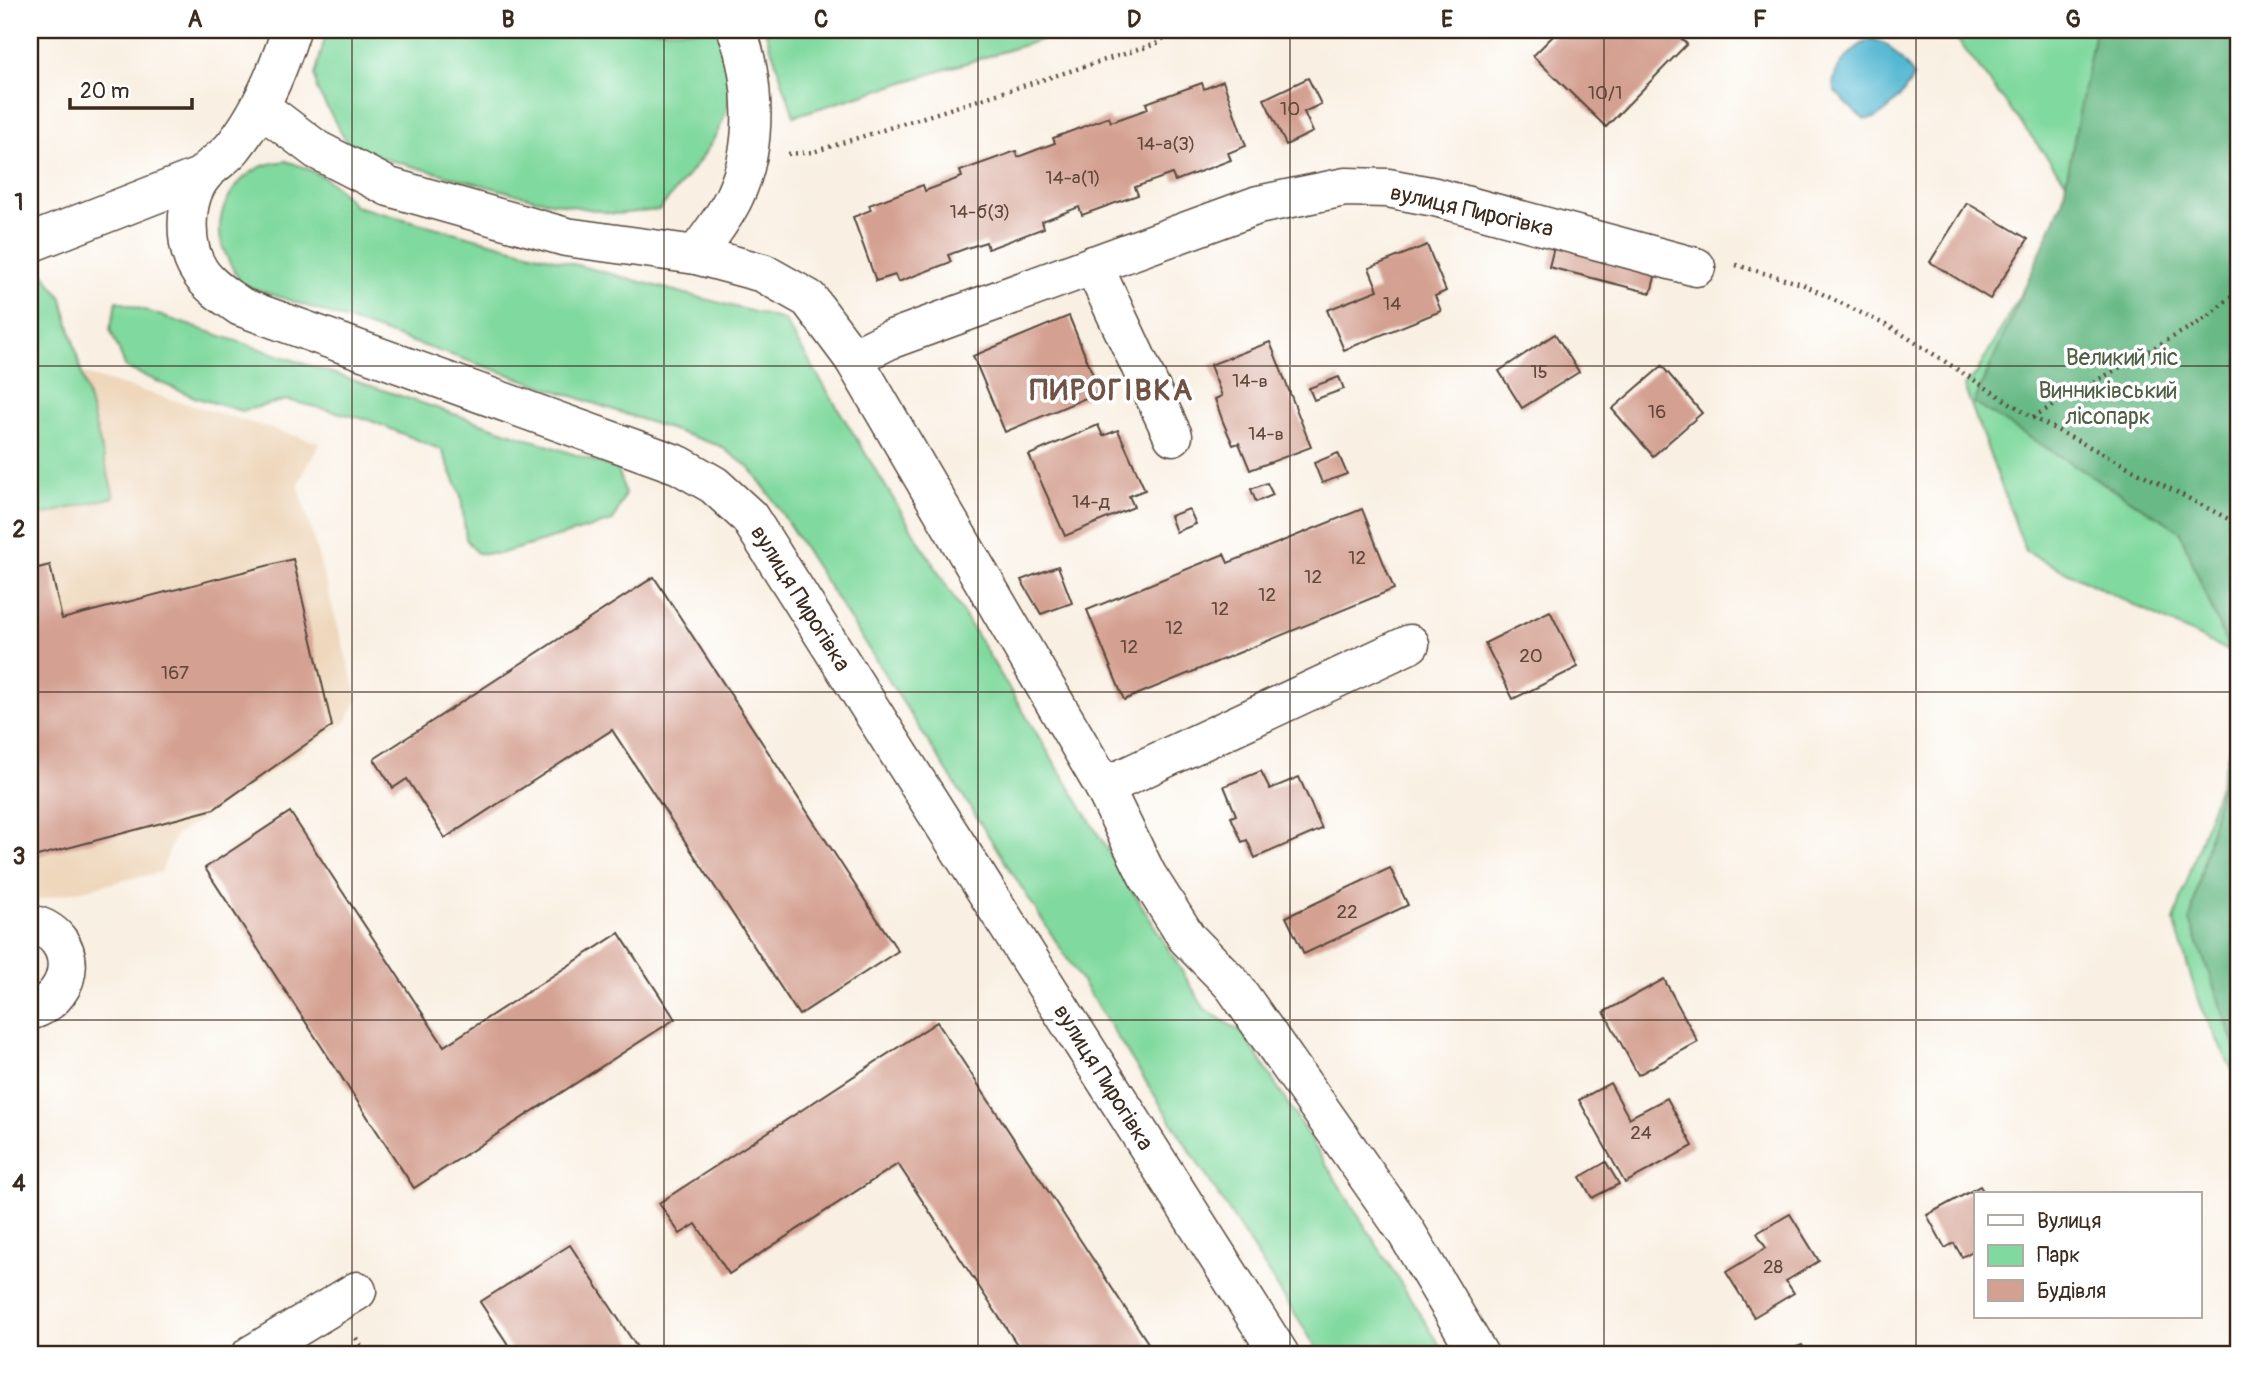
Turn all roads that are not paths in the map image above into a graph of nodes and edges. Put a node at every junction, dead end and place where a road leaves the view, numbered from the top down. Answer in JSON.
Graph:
{"nodes":[{"id":1,"x":291,"y":30,"type":"edge"},
{"id":2,"x":737,"y":30,"type":"edge"},
{"id":3,"x":260,"y":107,"type":"junction"},
{"id":4,"x":202,"y":176,"type":"junction"},
{"id":5,"x":30,"y":243,"type":"edge"},
{"id":6,"x":696,"y":255,"type":"junction"},
{"id":7,"x":1093,"y":265,"type":"junction"},
{"id":8,"x":1696,"y":267,"type":"road end"},
{"id":9,"x":853,"y":358,"type":"junction"},
{"id":10,"x":1173,"y":436,"type":"dead end"},
{"id":11,"x":1410,"y":645,"type":"dead end"},
{"id":12,"x":1104,"y":787,"type":"junction"},
{"id":13,"x":30,"y":925,"type":"edge"},
{"id":14,"x":30,"y":1011,"type":"edge"},
{"id":15,"x":357,"y":1290,"type":"dead end"},
{"id":16,"x":251,"y":1355,"type":"edge"},
{"id":17,"x":1280,"y":1355,"type":"edge"},
{"id":18,"x":1479,"y":1355,"type":"edge"}],
"edges":[{"from":1,"to":3,"type":"street","name":"вулиця Пирогівка"},
{"from":2,"to":6,"type":"street"},
{"from":3,"to":4,"type":"street","name":"вулиця Пирогівка"},
{"from":3,"to":6,"type":"street"},
{"from":4,"to":5,"type":"street"},
{"from":4,"to":17,"type":"street","name":"вулиця Пирогівка"},
{"from":6,"to":9,"type":"street"},
{"from":7,"to":8,"type":"street","name":"вулиця Пирогівка"},
{"from":7,"to":9,"type":"street","name":"вулиця Пирогівка"},
{"from":7,"to":10,"type":"street"},
{"from":9,"to":12,"type":"street"},
{"from":11,"to":12,"type":"street"},
{"from":12,"to":18,"type":"street"},
{"from":13,"to":14,"type":"street"},
{"from":15,"to":16,"type":"street"}]}
